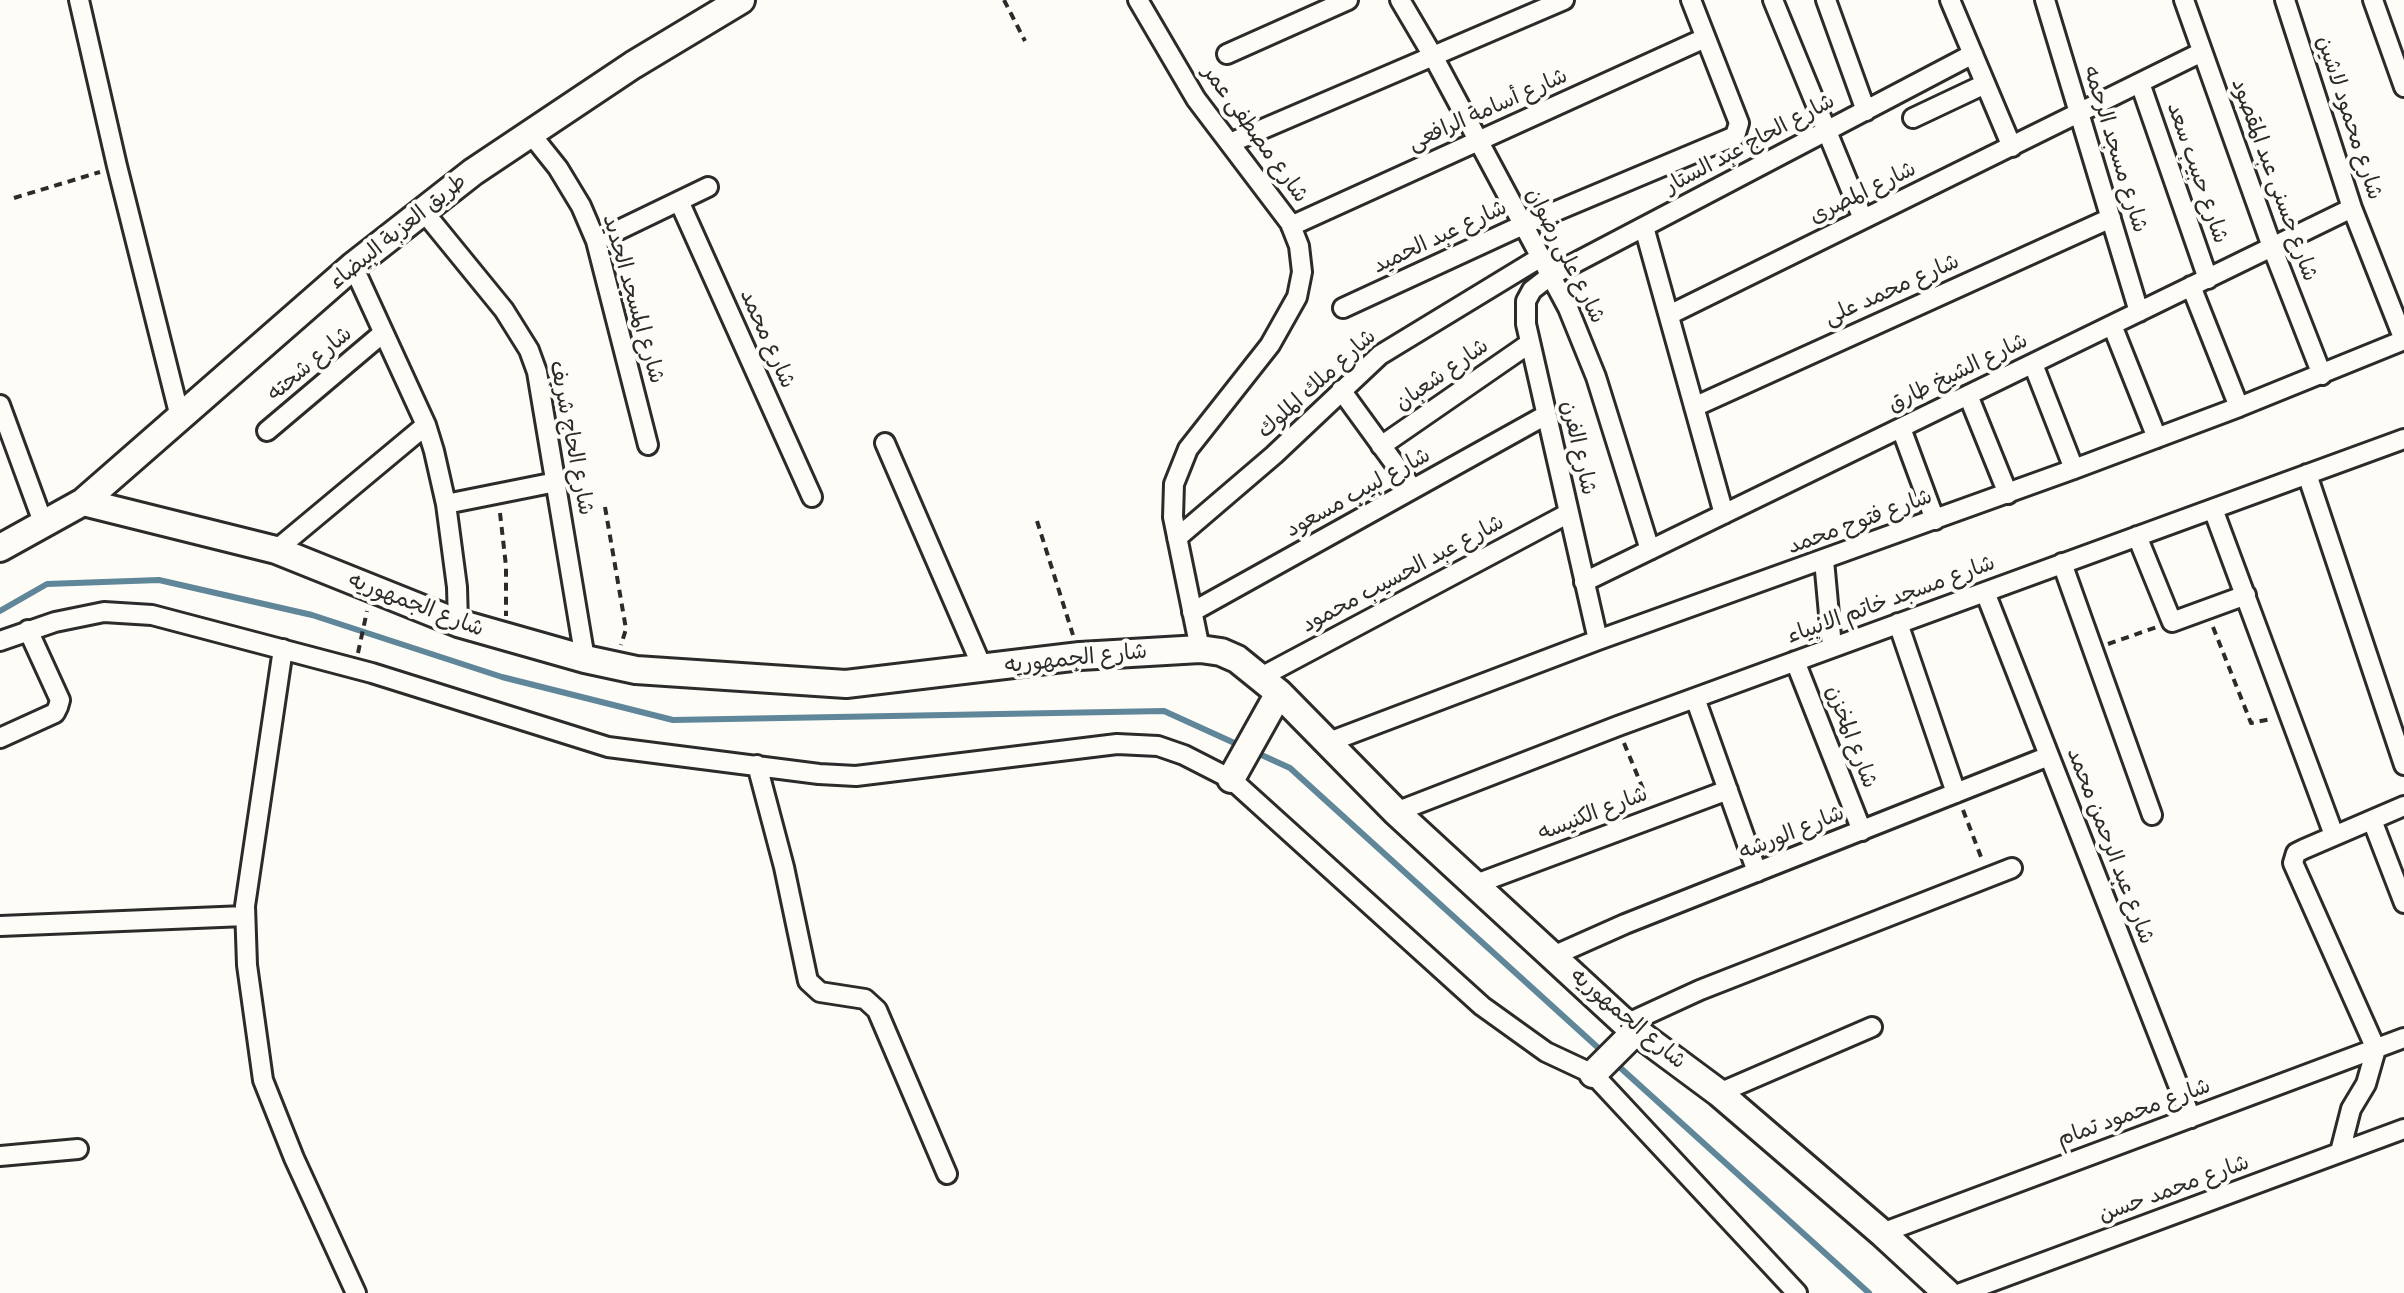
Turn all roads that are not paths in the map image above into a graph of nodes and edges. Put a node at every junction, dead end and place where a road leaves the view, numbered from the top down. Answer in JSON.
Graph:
{"nodes":[{"id":1,"x":79,"y":0,"type":"edge"},
{"id":2,"x":741,"y":0,"type":"edge"},
{"id":3,"x":1138,"y":0,"type":"edge"},
{"id":4,"x":1348,"y":0,"type":"edge"},
{"id":5,"x":1400,"y":0,"type":"edge"},
{"id":6,"x":1564,"y":0,"type":"edge"},
{"id":7,"x":1691,"y":0,"type":"edge"},
{"id":8,"x":1773,"y":0,"type":"edge"},
{"id":9,"x":1826,"y":0,"type":"edge"},
{"id":10,"x":1950,"y":0,"type":"edge"},
{"id":11,"x":2045,"y":0,"type":"edge"},
{"id":12,"x":2184,"y":0,"type":"edge"},
{"id":13,"x":2285,"y":0,"type":"edge"},
{"id":14,"x":2373,"y":0,"type":"edge"},
{"id":15,"x":1705,"y":38,"type":"junction"},
{"id":16,"x":2202,"y":52,"type":"junction"},
{"id":17,"x":1227,"y":54,"type":"dead end"},
{"id":18,"x":1973,"y":54,"type":"junction"},
{"id":19,"x":1433,"y":56,"type":"junction"},
{"id":20,"x":2140,"y":83,"type":"junction"},
{"id":21,"x":1985,"y":84,"type":"junction"},
{"id":22,"x":2404,"y":87,"type":"edge"},
{"id":23,"x":1866,"y":111,"type":"junction"},
{"id":24,"x":2079,"y":114,"type":"junction"},
{"id":25,"x":1913,"y":118,"type":"dead end"},
{"id":26,"x":1827,"y":131,"type":"junction"},
{"id":27,"x":530,"y":133,"type":"junction"},
{"id":28,"x":1478,"y":141,"type":"junction"},
{"id":29,"x":1230,"y":143,"type":"junction"},
{"id":30,"x":2012,"y":147,"type":"junction"},
{"id":31,"x":708,"y":187,"type":"dead end"},
{"id":32,"x":679,"y":201,"type":"junction"},
{"id":33,"x":2352,"y":208,"type":"junction"},
{"id":34,"x":424,"y":212,"type":"junction"},
{"id":35,"x":2111,"y":218,"type":"junction"},
{"id":36,"x":1863,"y":219,"type":"junction"},
{"id":37,"x":1523,"y":225,"type":"junction"},
{"id":38,"x":1291,"y":226,"type":"junction"},
{"id":39,"x":1644,"y":227,"type":"junction"},
{"id":40,"x":596,"y":241,"type":"junction"},
{"id":41,"x":2272,"y":247,"type":"junction"},
{"id":42,"x":1541,"y":257,"type":"junction"},
{"id":43,"x":353,"y":266,"type":"junction"},
{"id":44,"x":1550,"y":276,"type":"junction"},
{"id":45,"x":2200,"y":282,"type":"junction"},
{"id":46,"x":1343,"y":308,"type":"dead end"},
{"id":47,"x":2139,"y":312,"type":"junction"},
{"id":48,"x":1669,"y":315,"type":"junction"},
{"id":49,"x":2112,"y":325,"type":"junction"},
{"id":50,"x":383,"y":333,"type":"junction"},
{"id":51,"x":2404,"y":340,"type":"edge"},
{"id":52,"x":1530,"y":343,"type":"junction"},
{"id":53,"x":2033,"y":364,"type":"junction"},
{"id":54,"x":2322,"y":375,"type":"junction"},
{"id":55,"x":1341,"y":390,"type":"junction"},
{"id":56,"x":1968,"y":395,"type":"junction"},
{"id":57,"x":0,"y":405,"type":"edge"},
{"id":58,"x":1694,"y":407,"type":"junction"},
{"id":59,"x":2239,"y":407,"type":"junction"},
{"id":60,"x":1546,"y":415,"type":"junction"},
{"id":61,"x":180,"y":417,"type":"junction"},
{"id":62,"x":426,"y":425,"type":"junction"},
{"id":63,"x":1901,"y":428,"type":"junction"},
{"id":64,"x":267,"y":431,"type":"dead end"},
{"id":65,"x":2157,"y":438,"type":"junction"},
{"id":66,"x":2404,"y":439,"type":"edge"},
{"id":67,"x":885,"y":443,"type":"dead end"},
{"id":68,"x":648,"y":445,"type":"dead end"},
{"id":69,"x":1381,"y":446,"type":"junction"},
{"id":70,"x":2074,"y":469,"type":"junction"},
{"id":71,"x":2307,"y":474,"type":"junction"},
{"id":72,"x":556,"y":482,"type":"junction"},
{"id":73,"x":1413,"y":489,"type":"junction"},
{"id":74,"x":2008,"y":494,"type":"junction"},
{"id":75,"x":812,"y":497,"type":"dead end"},
{"id":76,"x":83,"y":502,"type":"junction"},
{"id":77,"x":446,"y":504,"type":"junction"},
{"id":78,"x":2213,"y":509,"type":"junction"},
{"id":79,"x":1569,"y":513,"type":"junction"},
{"id":80,"x":1724,"y":514,"type":"junction"},
{"id":81,"x":1935,"y":520,"type":"junction"},
{"id":82,"x":44,"y":525,"type":"junction"},
{"id":83,"x":2137,"y":536,"type":"junction"},
{"id":84,"x":1177,"y":538,"type":"junction"},
{"id":85,"x":0,"y":548,"type":"edge"},
{"id":86,"x":276,"y":550,"type":"junction"},
{"id":87,"x":1650,"y":550,"type":"junction"},
{"id":88,"x":1824,"y":560,"type":"junction"},
{"id":89,"x":2062,"y":563,"type":"junction"},
{"id":90,"x":1584,"y":582,"type":"junction"},
{"id":91,"x":1985,"y":592,"type":"junction"},
{"id":92,"x":2246,"y":595,"type":"junction"},
{"id":93,"x":1192,"y":612,"type":"junction"},
{"id":94,"x":458,"y":623,"type":"junction"},
{"id":95,"x":1898,"y":623,"type":"junction"},
{"id":96,"x":28,"y":630,"type":"junction"},
{"id":97,"x":1598,"y":640,"type":"junction"},
{"id":98,"x":0,"y":641,"type":"edge"},
{"id":99,"x":1832,"y":647,"type":"junction"},
{"id":100,"x":283,"y":649,"type":"junction"},
{"id":101,"x":1200,"y":649,"type":"junction"},
{"id":102,"x":585,"y":659,"type":"junction"},
{"id":103,"x":1795,"y":661,"type":"junction"},
{"id":104,"x":983,"y":669,"type":"junction"},
{"id":105,"x":1270,"y":685,"type":"junction"},
{"id":106,"x":1695,"y":698,"type":"junction"},
{"id":107,"x":0,"y":738,"type":"edge"},
{"id":108,"x":1329,"y":742,"type":"junction"},
{"id":109,"x":2049,"y":756,"type":"junction"},
{"id":110,"x":757,"y":765,"type":"junction"},
{"id":111,"x":2404,"y":765,"type":"edge"},
{"id":112,"x":1236,"y":770,"type":"junction"},
{"id":113,"x":1728,"y":790,"type":"junction"},
{"id":114,"x":1956,"y":793,"type":"junction"},
{"id":115,"x":2404,"y":806,"type":"edge"},
{"id":116,"x":1396,"y":812,"type":"junction"},
{"id":117,"x":2152,"y":815,"type":"dead end"},
{"id":118,"x":2372,"y":820,"type":"junction"},
{"id":119,"x":1862,"y":831,"type":"junction"},
{"id":120,"x":2334,"y":835,"type":"junction"},
{"id":121,"x":2012,"y":868,"type":"dead end"},
{"id":122,"x":1757,"y":872,"type":"junction"},
{"id":123,"x":1476,"y":884,"type":"junction"},
{"id":124,"x":2404,"y":903,"type":"edge"},
{"id":125,"x":245,"y":916,"type":"junction"},
{"id":126,"x":0,"y":926,"type":"edge"},
{"id":127,"x":1553,"y":956,"type":"junction"},
{"id":128,"x":1872,"y":1027,"type":"dead end"},
{"id":129,"x":1629,"y":1032,"type":"junction"},
{"id":130,"x":2404,"y":1038,"type":"edge"},
{"id":131,"x":2376,"y":1049,"type":"junction"},
{"id":132,"x":1597,"y":1070,"type":"junction"},
{"id":133,"x":1719,"y":1093,"type":"junction"},
{"id":134,"x":2191,"y":1118,"type":"junction"},
{"id":135,"x":2404,"y":1129,"type":"edge"},
{"id":136,"x":78,"y":1149,"type":"dead end"},
{"id":137,"x":2340,"y":1152,"type":"junction"},
{"id":138,"x":0,"y":1156,"type":"edge"},
{"id":139,"x":947,"y":1174,"type":"dead end"},
{"id":140,"x":1882,"y":1233,"type":"junction"},
{"id":141,"x":356,"y":1293,"type":"edge"},
{"id":142,"x":1797,"y":1293,"type":"edge"},
{"id":143,"x":1947,"y":1293,"type":"edge"},
{"id":144,"x":1961,"y":1293,"type":"edge"}],
"edges":[{"from":1,"to":61,"type":"street"},
{"from":2,"to":27,"type":"street","name":"طريق العزبة البيضاء"},
{"from":3,"to":29,"type":"street","name":"شارع مصطفى عمر"},
{"from":4,"to":17,"type":"street"},
{"from":5,"to":19,"type":"street","name":"شارع على رضوان"},
{"from":6,"to":19,"type":"street"},
{"from":7,"to":15,"type":"street"},
{"from":8,"to":26,"type":"street"},
{"from":9,"to":23,"type":"street"},
{"from":10,"to":18,"type":"street"},
{"from":11,"to":24,"type":"street","name":"شارع مسجد الرحمه"},
{"from":12,"to":16,"type":"street","name":"شارع حسنى عبد المقصود"},
{"from":13,"to":33,"type":"street","name":"شارع محمود لاشين"},
{"from":14,"to":22,"type":"street"},
{"from":15,"to":28,"type":"street","name":"شارع أسامة الرافعى"},
{"from":15,"to":37,"type":"street","name":"شارع عبد الحميد"},
{"from":16,"to":20,"type":"street","name":"شارع المصرى"},
{"from":16,"to":41,"type":"street","name":"شارع حسنى عبد المقصود"},
{"from":18,"to":21,"type":"street"},
{"from":18,"to":23,"type":"street","name":"شارع الحاج عبد الستار"},
{"from":19,"to":28,"type":"street","name":"شارع على رضوان"},
{"from":19,"to":29,"type":"street"},
{"from":20,"to":24,"type":"street","name":"شارع المصرى"},
{"from":20,"to":45,"type":"street","name":"شارع حبيب سعد"},
{"from":21,"to":25,"type":"street"},
{"from":21,"to":30,"type":"street"},
{"from":23,"to":26,"type":"street","name":"شارع الحاج عبد الستار"},
{"from":24,"to":30,"type":"street","name":"شارع المصرى"},
{"from":24,"to":35,"type":"street","name":"شارع مسجد الرحمه"},
{"from":26,"to":36,"type":"street"},
{"from":26,"to":39,"type":"street","name":"شارع الحاج عبد الستار"},
{"from":27,"to":34,"type":"street","name":"طريق العزبة البيضاء"},
{"from":27,"to":40,"type":"street","name":"شارع المسجد الجديد"},
{"from":28,"to":37,"type":"street","name":"شارع على رضوان"},
{"from":28,"to":38,"type":"street","name":"شارع أسامة الرافعى"},
{"from":29,"to":38,"type":"street","name":"شارع مصطفى عمر"},
{"from":30,"to":36,"type":"street","name":"شارع المصرى"},
{"from":31,"to":32,"type":"street"},
{"from":32,"to":40,"type":"street"},
{"from":32,"to":75,"type":"street","name":"شارع محمد"},
{"from":33,"to":41,"type":"street","name":"شارع الشيخ طارق"},
{"from":33,"to":51,"type":"street","name":"شارع محمود لاشين"},
{"from":34,"to":43,"type":"street","name":"طريق العزبة البيضاء"},
{"from":34,"to":72,"type":"street","name":"شارع الحاج شريف"},
{"from":35,"to":47,"type":"street","name":"شارع مسجد الرحمه"},
{"from":35,"to":58,"type":"street","name":"شارع محمد على"},
{"from":36,"to":48,"type":"street","name":"شارع المصرى"},
{"from":37,"to":42,"type":"street","name":"شارع على رضوان"},
{"from":37,"to":46,"type":"street","name":"شارع عبد الحميد"},
{"from":38,"to":84,"type":"street","name":"شارع مصطفى عمر"},
{"from":39,"to":44,"type":"street","name":"شارع الحاج عبد الستار"},
{"from":39,"to":48,"type":"street"},
{"from":40,"to":68,"type":"street","name":"شارع المسجد الجديد"},
{"from":41,"to":45,"type":"street","name":"شارع الشيخ طارق"},
{"from":41,"to":54,"type":"street","name":"شارع حسنى عبد المقصود"},
{"from":42,"to":44,"type":"street","name":"شارع على رضوان"},
{"from":42,"to":55,"type":"street","name":"شارع ملك الملوك"},
{"from":43,"to":50,"type":"street"},
{"from":43,"to":61,"type":"street","name":"طريق العزبة البيضاء"},
{"from":44,"to":52,"type":"street","name":"شارع الفرن"},
{"from":44,"to":87,"type":"street","name":"شارع على رضوان"},
{"from":45,"to":47,"type":"street","name":"شارع الشيخ طارق"},
{"from":45,"to":59,"type":"street","name":"شارع حبيب سعد"},
{"from":47,"to":49,"type":"street","name":"شارع الشيخ طارق"},
{"from":48,"to":58,"type":"street"},
{"from":49,"to":53,"type":"street","name":"شارع الشيخ طارق"},
{"from":49,"to":65,"type":"street"},
{"from":50,"to":62,"type":"street"},
{"from":50,"to":64,"type":"street","name":"شارع شحته"},
{"from":51,"to":54,"type":"street","name":"شارع فتوح محمد"},
{"from":52,"to":60,"type":"street","name":"شارع الفرن"},
{"from":52,"to":69,"type":"street","name":"شارع شعبان"},
{"from":53,"to":56,"type":"street","name":"شارع الشيخ طارق"},
{"from":53,"to":70,"type":"street"},
{"from":54,"to":59,"type":"street","name":"شارع فتوح محمد"},
{"from":55,"to":69,"type":"street"},
{"from":55,"to":84,"type":"street","name":"شارع ملك الملوك"},
{"from":56,"to":63,"type":"street","name":"شارع الشيخ طارق"},
{"from":56,"to":74,"type":"street"},
{"from":57,"to":82,"type":"street"},
{"from":58,"to":80,"type":"street"},
{"from":59,"to":65,"type":"street","name":"شارع فتوح محمد"},
{"from":60,"to":73,"type":"street","name":"شارع لبيب مسعود"},
{"from":60,"to":79,"type":"street","name":"شارع الفرن"},
{"from":61,"to":76,"type":"street","name":"طريق العزبة البيضاء"},
{"from":62,"to":77,"type":"street"},
{"from":62,"to":86,"type":"street"},
{"from":63,"to":80,"type":"street","name":"شارع الشيخ طارق"},
{"from":63,"to":81,"type":"street"},
{"from":65,"to":70,"type":"street","name":"شارع فتوح محمد"},
{"from":66,"to":71,"type":"street","name":"شارع مسجد خاتم الانبياء"},
{"from":67,"to":104,"type":"street"},
{"from":69,"to":73,"type":"street"},
{"from":70,"to":74,"type":"street","name":"شارع فتوح محمد"},
{"from":71,"to":78,"type":"street","name":"شارع مسجد خاتم الانبياء"},
{"from":71,"to":111,"type":"street"},
{"from":72,"to":77,"type":"street"},
{"from":72,"to":102,"type":"street","name":"شارع الحاج شريف"},
{"from":73,"to":93,"type":"street","name":"شارع لبيب مسعود"},
{"from":74,"to":81,"type":"street","name":"شارع فتوح محمد"},
{"from":76,"to":82,"type":"street"},
{"from":76,"to":86,"type":"street","name":"شارع الجمهوريه"},
{"from":77,"to":94,"type":"street"},
{"from":78,"to":83,"type":"street","name":"شارع مسجد خاتم الانبياء"},
{"from":78,"to":92,"type":"street"},
{"from":79,"to":90,"type":"street","name":"شارع الفرن"},
{"from":79,"to":105,"type":"street","name":"شارع عبد الحسيب محمود"},
{"from":80,"to":87,"type":"street","name":"شارع الشيخ طارق"},
{"from":81,"to":88,"type":"street","name":"شارع فتوح محمد"},
{"from":82,"to":85,"type":"street"},
{"from":83,"to":89,"type":"street","name":"شارع مسجد خاتم الانبياء"},
{"from":83,"to":92,"type":"street"},
{"from":84,"to":93,"type":"street","name":"شارع مصطفى عمر"},
{"from":86,"to":94,"type":"street","name":"شارع الجمهوريه"},
{"from":87,"to":90,"type":"street","name":"شارع الشيخ طارق"},
{"from":88,"to":97,"type":"street","name":"شارع فتوح محمد"},
{"from":88,"to":99,"type":"street"},
{"from":89,"to":91,"type":"street","name":"شارع مسجد خاتم الانبياء"},
{"from":89,"to":117,"type":"street"},
{"from":90,"to":97,"type":"street","name":"شارع الفرن"},
{"from":91,"to":95,"type":"street","name":"شارع مسجد خاتم الانبياء"},
{"from":91,"to":109,"type":"street","name":"شارع عبد الرحمن محمد"},
{"from":92,"to":120,"type":"street"},
{"from":93,"to":101,"type":"street","name":"شارع مصطفى عمر"},
{"from":94,"to":102,"type":"street","name":"شارع الجمهوريه"},
{"from":95,"to":99,"type":"street","name":"شارع مسجد خاتم الانبياء"},
{"from":95,"to":114,"type":"street"},
{"from":96,"to":98,"type":"street"},
{"from":96,"to":100,"type":"street"},
{"from":96,"to":107,"type":"street"},
{"from":97,"to":108,"type":"street","name":"شارع فتوح محمد"},
{"from":99,"to":103,"type":"street","name":"شارع مسجد خاتم الانبياء"},
{"from":100,"to":110,"type":"street"},
{"from":100,"to":125,"type":"street"},
{"from":101,"to":104,"type":"street","name":"شارع الجمهوريه"},
{"from":101,"to":105,"type":"street","name":"شارع الجمهوريه"},
{"from":102,"to":104,"type":"street","name":"شارع الجمهوريه"},
{"from":103,"to":106,"type":"street","name":"شارع مسجد خاتم الانبياء"},
{"from":103,"to":119,"type":"street","name":"شارع المخزن"},
{"from":105,"to":108,"type":"street","name":"شارع الجمهوريه"},
{"from":105,"to":112,"type":"street"},
{"from":106,"to":113,"type":"street"},
{"from":106,"to":116,"type":"street","name":"شارع مسجد خاتم الانبياء"},
{"from":108,"to":116,"type":"street","name":"شارع الجمهوريه"},
{"from":109,"to":114,"type":"street","name":"شارع الورشه"},
{"from":109,"to":134,"type":"street","name":"شارع عبد الرحمن محمد"},
{"from":110,"to":112,"type":"street"},
{"from":110,"to":139,"type":"street"},
{"from":112,"to":132,"type":"street"},
{"from":113,"to":122,"type":"street"},
{"from":113,"to":123,"type":"street","name":"شارع الكنيسه"},
{"from":114,"to":119,"type":"street","name":"شارع الورشه"},
{"from":115,"to":118,"type":"street"},
{"from":116,"to":123,"type":"street","name":"شارع الجمهوريه"},
{"from":118,"to":120,"type":"street"},
{"from":118,"to":124,"type":"street"},
{"from":119,"to":122,"type":"street","name":"شارع الورشه"},
{"from":120,"to":131,"type":"street"},
{"from":121,"to":129,"type":"street"},
{"from":122,"to":127,"type":"street","name":"شارع الورشه"},
{"from":123,"to":127,"type":"street","name":"شارع الجمهوريه"},
{"from":125,"to":126,"type":"street"},
{"from":125,"to":141,"type":"street"},
{"from":127,"to":129,"type":"street","name":"شارع الجمهوريه"},
{"from":128,"to":133,"type":"street"},
{"from":129,"to":132,"type":"street"},
{"from":129,"to":133,"type":"street","name":"شارع الجمهوريه"},
{"from":130,"to":131,"type":"street","name":"شارع محمود تمام"},
{"from":131,"to":134,"type":"street","name":"شارع محمود تمام"},
{"from":131,"to":137,"type":"street"},
{"from":132,"to":142,"type":"street"},
{"from":133,"to":140,"type":"street","name":"شارع الجمهوريه"},
{"from":134,"to":140,"type":"street","name":"شارع محمود تمام"},
{"from":135,"to":137,"type":"street","name":"شارع محمد حسن"},
{"from":136,"to":138,"type":"street"},
{"from":137,"to":144,"type":"street","name":"شارع محمد حسن"},
{"from":140,"to":143,"type":"street","name":"شارع الجمهوريه"}]}
